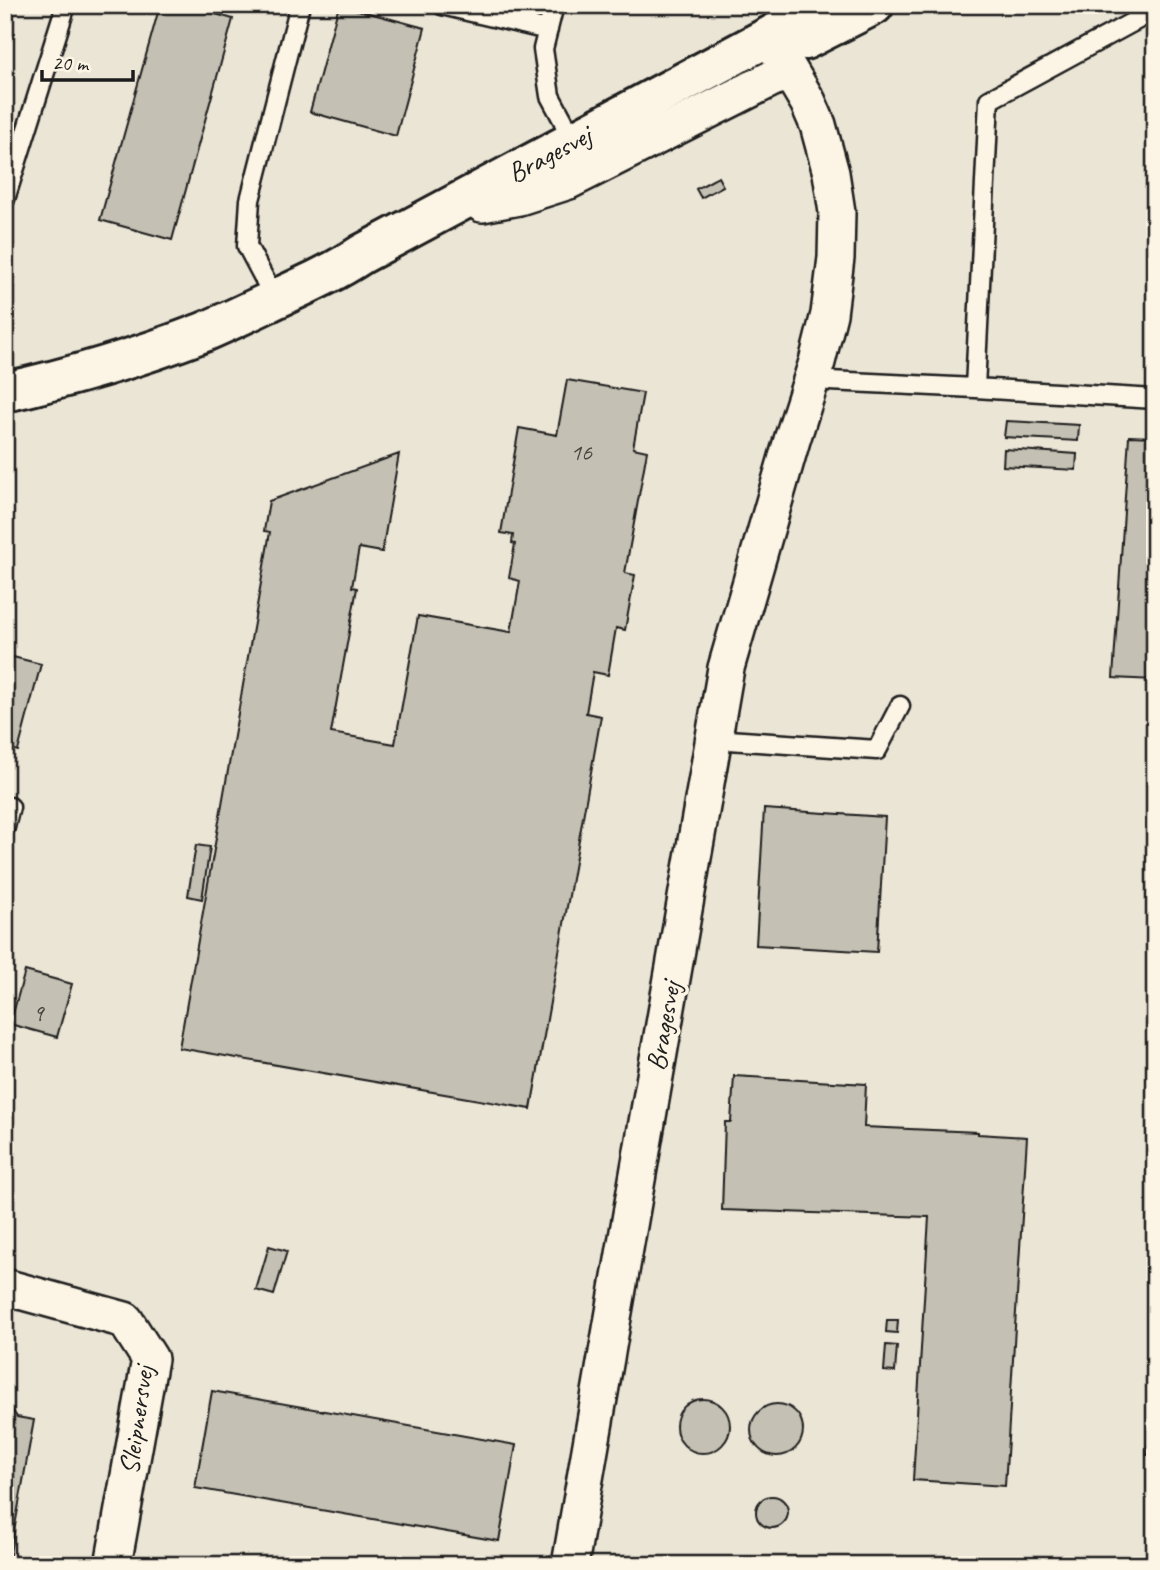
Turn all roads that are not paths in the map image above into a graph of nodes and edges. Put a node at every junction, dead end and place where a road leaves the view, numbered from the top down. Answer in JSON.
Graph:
{"nodes":[{"id":1,"x":66,"y":5,"type":"edge"},
{"id":2,"x":299,"y":5,"type":"edge"},
{"id":3,"x":442,"y":5,"type":"edge"},
{"id":4,"x":554,"y":5,"type":"edge"},
{"id":5,"x":846,"y":5,"type":"edge"},
{"id":6,"x":874,"y":5,"type":"edge"},
{"id":7,"x":1155,"y":10,"type":"edge"},
{"id":8,"x":548,"y":30,"type":"junction"},
{"id":9,"x":794,"y":46,"type":"edge"},
{"id":10,"x":571,"y":142,"type":"junction"},
{"id":11,"x":5,"y":199,"type":"edge"},
{"id":12,"x":345,"y":266,"type":"junction"},
{"id":13,"x":275,"y":299,"type":"junction"},
{"id":14,"x":829,"y":381,"type":"junction"},
{"id":15,"x":975,"y":387,"type":"junction"},
{"id":16,"x":5,"y":392,"type":"edge"},
{"id":17,"x":1155,"y":399,"type":"edge"},
{"id":18,"x":778,"y":492,"type":"junction"},
{"id":19,"x":901,"y":706,"type":"dead end"},
{"id":20,"x":714,"y":739,"type":"junction"},
{"id":21,"x":10,"y":807,"type":"dead end"},
{"id":22,"x":5,"y":827,"type":"edge"},
{"id":23,"x":5,"y":1287,"type":"edge"},
{"id":24,"x":113,"y":1565,"type":"edge"},
{"id":25,"x":570,"y":1565,"type":"edge"}],
"edges":[{"from":1,"to":11,"type":"lane"},
{"from":2,"to":13,"type":"lane"},
{"from":3,"to":8,"type":"lane"},
{"from":4,"to":8,"type":"lane"},
{"from":5,"to":9,"type":"street","name":"Bragesvej"},
{"from":6,"to":9,"type":"main road","name":"Bragesvej"},
{"from":7,"to":15,"type":"lane"},
{"from":8,"to":10,"type":"lane"},
{"from":9,"to":10,"type":"main road","name":"Bragesvej"},
{"from":9,"to":12,"type":"main road","name":"Bragesvej"},
{"from":9,"to":14,"type":"street","name":"Bragesvej"},
{"from":9,"to":18,"type":"street","name":"Bragesvej"},
{"from":10,"to":12,"type":"main road","name":"Bragesvej"},
{"from":12,"to":13,"type":"main road","name":"Bragesvej"},
{"from":13,"to":16,"type":"main road","name":"Bragesvej"},
{"from":14,"to":15,"type":"lane"},
{"from":14,"to":18,"type":"street","name":"Bragesvej"},
{"from":15,"to":17,"type":"lane"},
{"from":18,"to":20,"type":"street","name":"Bragesvej"},
{"from":19,"to":20,"type":"lane"},
{"from":20,"to":25,"type":"street","name":"Bragesvej"},
{"from":21,"to":22,"type":"lane"},
{"from":23,"to":24,"type":"street","name":"Sleipnersvej"}]}
